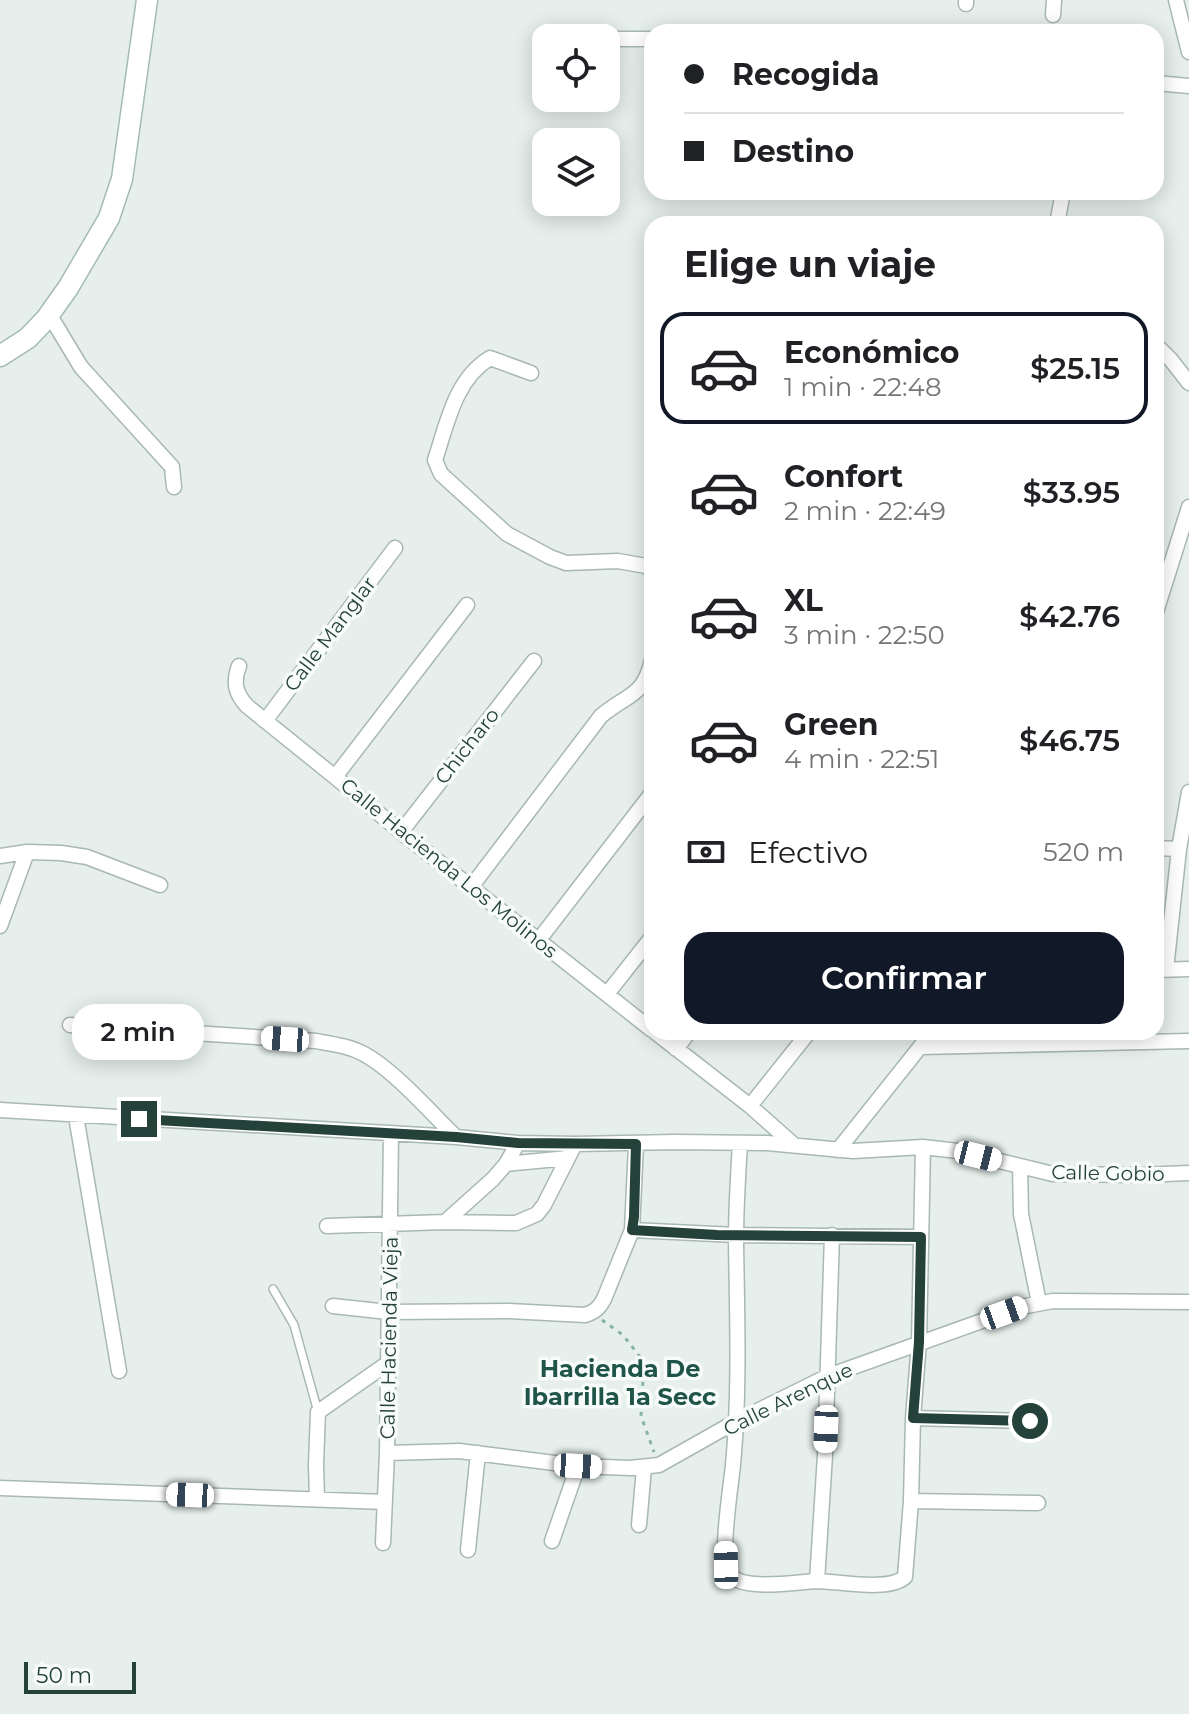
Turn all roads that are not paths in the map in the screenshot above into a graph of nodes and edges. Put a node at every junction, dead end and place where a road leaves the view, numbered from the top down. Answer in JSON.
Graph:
{"nodes":[{"id":1,"x":147,"y":0,"type":"edge"},
{"id":2,"x":1176,"y":0,"type":"edge"},
{"id":3,"x":620,"y":39,"type":"edge"},
{"id":4,"x":644,"y":39,"type":"edge"},
{"id":5,"x":1189,"y":52,"type":"edge"},
{"id":6,"x":1164,"y":84,"type":"edge"},
{"id":7,"x":1189,"y":86,"type":"edge"},
{"id":8,"x":49,"y":314,"type":"junction"},
{"id":9,"x":1164,"y":353,"type":"edge"},
{"id":10,"x":0,"y":356,"type":"edge"},
{"id":11,"x":531,"y":373,"type":"dead end"},
{"id":12,"x":1189,"y":383,"type":"edge"},
{"id":13,"x":174,"y":487,"type":"dead end"},
{"id":14,"x":1189,"y":507,"type":"edge"},
{"id":15,"x":395,"y":548,"type":"dead end"},
{"id":16,"x":644,"y":566,"type":"edge"},
{"id":17,"x":1164,"y":587,"type":"edge"},
{"id":18,"x":467,"y":605,"type":"dead end"},
{"id":19,"x":534,"y":661,"type":"dead end"},
{"id":20,"x":239,"y":666,"type":"dead end"},
{"id":21,"x":644,"y":683,"type":"edge"},
{"id":22,"x":265,"y":721,"type":"junction"},
{"id":23,"x":335,"y":777,"type":"junction"},
{"id":24,"x":1189,"y":792,"type":"edge"},
{"id":25,"x":644,"y":803,"type":"edge"},
{"id":26,"x":401,"y":832,"type":"junction"},
{"id":27,"x":1164,"y":848,"type":"edge"},
{"id":28,"x":1179,"y":849,"type":"junction"},
{"id":29,"x":27,"y":852,"type":"junction"},
{"id":30,"x":0,"y":856,"type":"edge"},
{"id":31,"x":160,"y":885,"type":"dead end"},
{"id":32,"x":471,"y":887,"type":"junction"},
{"id":33,"x":0,"y":926,"type":"edge"},
{"id":34,"x":538,"y":941,"type":"junction"},
{"id":35,"x":644,"y":947,"type":"edge"},
{"id":36,"x":1164,"y":949,"type":"edge"},
{"id":37,"x":1164,"y":969,"type":"edge"},
{"id":38,"x":1189,"y":969,"type":"edge"},
{"id":39,"x":607,"y":994,"type":"junction"},
{"id":40,"x":644,"y":1023,"type":"edge"},
{"id":41,"x":70,"y":1025,"type":"dead end"},
{"id":42,"x":665,"y":1040,"type":"edge"},
{"id":43,"x":683,"y":1040,"type":"edge"},
{"id":44,"x":803,"y":1040,"type":"edge"},
{"id":45,"x":926,"y":1040,"type":"edge"},
{"id":46,"x":1189,"y":1041,"type":"edge"},
{"id":47,"x":921,"y":1047,"type":"junction"},
{"id":48,"x":676,"y":1049,"type":"junction"},
{"id":49,"x":750,"y":1106,"type":"junction"},
{"id":50,"x":0,"y":1110,"type":"edge"},
{"id":51,"x":76,"y":1116,"type":"junction"},
{"id":52,"x":391,"y":1133,"type":"junction"},
{"id":53,"x":456,"y":1137,"type":"junction"},
{"id":54,"x":518,"y":1143,"type":"junction"},
{"id":55,"x":740,"y":1143,"type":"junction"},
{"id":56,"x":636,"y":1144,"type":"junction"},
{"id":57,"x":793,"y":1144,"type":"junction"},
{"id":58,"x":923,"y":1147,"type":"junction"},
{"id":59,"x":838,"y":1150,"type":"junction"},
{"id":60,"x":572,"y":1151,"type":"junction"},
{"id":61,"x":506,"y":1164,"type":"junction"},
{"id":62,"x":1020,"y":1166,"type":"junction"},
{"id":63,"x":1189,"y":1173,"type":"edge"},
{"id":64,"x":445,"y":1222,"type":"junction"},
{"id":65,"x":391,"y":1225,"type":"junction"},
{"id":66,"x":327,"y":1226,"type":"dead end"},
{"id":67,"x":632,"y":1230,"type":"junction"},
{"id":68,"x":736,"y":1235,"type":"junction"},
{"id":69,"x":832,"y":1235,"type":"junction"},
{"id":70,"x":921,"y":1237,"type":"junction"},
{"id":71,"x":273,"y":1289,"type":"dead end"},
{"id":72,"x":1189,"y":1302,"type":"edge"},
{"id":73,"x":1039,"y":1303,"type":"junction"},
{"id":74,"x":333,"y":1306,"type":"dead end"},
{"id":75,"x":388,"y":1312,"type":"junction"},
{"id":76,"x":919,"y":1342,"type":"junction"},
{"id":77,"x":388,"y":1363,"type":"junction"},
{"id":78,"x":119,"y":1371,"type":"dead end"},
{"id":79,"x":828,"y":1376,"type":"junction"},
{"id":80,"x":318,"y":1412,"type":"junction"},
{"id":81,"x":913,"y":1418,"type":"junction"},
{"id":82,"x":737,"y":1421,"type":"junction"},
{"id":83,"x":1030,"y":1421,"type":"dead end"},
{"id":84,"x":387,"y":1453,"type":"junction"},
{"id":85,"x":478,"y":1453,"type":"junction"},
{"id":86,"x":578,"y":1466,"type":"junction"},
{"id":87,"x":644,"y":1468,"type":"junction"},
{"id":88,"x":0,"y":1488,"type":"edge"},
{"id":89,"x":317,"y":1499,"type":"junction"},
{"id":90,"x":911,"y":1501,"type":"junction"},
{"id":91,"x":385,"y":1502,"type":"junction"},
{"id":92,"x":1038,"y":1503,"type":"dead end"},
{"id":93,"x":639,"y":1525,"type":"dead end"},
{"id":94,"x":552,"y":1541,"type":"dead end"},
{"id":95,"x":383,"y":1543,"type":"dead end"},
{"id":96,"x":468,"y":1550,"type":"dead end"},
{"id":97,"x":817,"y":1581,"type":"junction"}],
"edges":[{"from":1,"to":8,"type":"street"},
{"from":2,"to":5,"type":"street"},
{"from":3,"to":4,"type":"street"},
{"from":6,"to":7,"type":"street"},
{"from":8,"to":10,"type":"street"},
{"from":8,"to":13,"type":"street"},
{"from":9,"to":12,"type":"street"},
{"from":11,"to":16,"type":"street"},
{"from":14,"to":17,"type":"street"},
{"from":15,"to":22,"type":"street","name":"Calle Manglar"},
{"from":18,"to":23,"type":"street"},
{"from":19,"to":26,"type":"street","name":"Chicharo"},
{"from":20,"to":22,"type":"street","name":"Calle Hacienda Los Molinos"},
{"from":21,"to":32,"type":"street"},
{"from":22,"to":23,"type":"street","name":"Calle Hacienda Los Molinos"},
{"from":23,"to":26,"type":"street","name":"Calle Hacienda Los Molinos"},
{"from":24,"to":28,"type":"street"},
{"from":25,"to":34,"type":"street"},
{"from":26,"to":32,"type":"street","name":"Calle Hacienda Los Molinos"},
{"from":27,"to":28,"type":"street"},
{"from":28,"to":36,"type":"street"},
{"from":29,"to":30,"type":"street"},
{"from":29,"to":31,"type":"street"},
{"from":29,"to":33,"type":"street"},
{"from":32,"to":34,"type":"street","name":"Calle Hacienda Los Molinos"},
{"from":34,"to":39,"type":"street","name":"Calle Hacienda Los Molinos"},
{"from":35,"to":39,"type":"street"},
{"from":37,"to":38,"type":"street"},
{"from":39,"to":40,"type":"street","name":"Calle Hacienda Los Molinos"},
{"from":41,"to":53,"type":"street"},
{"from":42,"to":48,"type":"street","name":"Calle Hacienda Los Molinos"},
{"from":43,"to":48,"type":"street"},
{"from":44,"to":49,"type":"street"},
{"from":45,"to":47,"type":"street"},
{"from":46,"to":47,"type":"street"},
{"from":47,"to":59,"type":"street"},
{"from":48,"to":49,"type":"street","name":"Calle Hacienda Los Molinos"},
{"from":49,"to":57,"type":"street","name":"Calle Hacienda Los Molinos"},
{"from":50,"to":51,"type":"street"},
{"from":51,"to":52,"type":"street"},
{"from":51,"to":78,"type":"street"},
{"from":52,"to":53,"type":"street"},
{"from":52,"to":65,"type":"street","name":"Calle Hacienda Vieja"},
{"from":53,"to":54,"type":"street"},
{"from":54,"to":60,"type":"street"},
{"from":54,"to":61,"type":"street"},
{"from":55,"to":56,"type":"street","name":"Calle Gobio"},
{"from":55,"to":57,"type":"street","name":"Calle Gobio"},
{"from":55,"to":68,"type":"street"},
{"from":56,"to":60,"type":"street","name":"Calle Gobio"},
{"from":56,"to":67,"type":"street"},
{"from":57,"to":59,"type":"street","name":"Calle Gobio"},
{"from":58,"to":59,"type":"street","name":"Calle Gobio"},
{"from":58,"to":62,"type":"street","name":"Calle Gobio"},
{"from":58,"to":70,"type":"street"},
{"from":60,"to":61,"type":"street"},
{"from":60,"to":64,"type":"street"},
{"from":61,"to":64,"type":"street"},
{"from":62,"to":63,"type":"street","name":"Calle Gobio"},
{"from":62,"to":73,"type":"street"},
{"from":64,"to":65,"type":"street"},
{"from":65,"to":66,"type":"street"},
{"from":65,"to":75,"type":"street","name":"Calle Hacienda Vieja"},
{"from":67,"to":68,"type":"street"},
{"from":67,"to":75,"type":"street"},
{"from":68,"to":69,"type":"street"},
{"from":68,"to":82,"type":"street"},
{"from":69,"to":70,"type":"street"},
{"from":69,"to":79,"type":"street"},
{"from":70,"to":76,"type":"street"},
{"from":71,"to":80,"type":"lane"},
{"from":72,"to":73,"type":"street","name":"Calle Arenque"},
{"from":73,"to":76,"type":"street","name":"Calle Arenque"},
{"from":74,"to":75,"type":"street"},
{"from":75,"to":77,"type":"street","name":"Calle Hacienda Vieja"},
{"from":76,"to":79,"type":"street","name":"Calle Arenque"},
{"from":76,"to":81,"type":"street"},
{"from":77,"to":80,"type":"street"},
{"from":77,"to":84,"type":"street","name":"Calle Hacienda Vieja"},
{"from":79,"to":82,"type":"street","name":"Calle Arenque"},
{"from":79,"to":97,"type":"street"},
{"from":80,"to":89,"type":"street"},
{"from":81,"to":83,"type":"street"},
{"from":81,"to":90,"type":"street"},
{"from":82,"to":87,"type":"street","name":"Calle Arenque"},
{"from":82,"to":97,"type":"street"},
{"from":84,"to":85,"type":"street","name":"Calle Arenque"},
{"from":84,"to":91,"type":"street","name":"Calle Hacienda Vieja"},
{"from":85,"to":86,"type":"street","name":"Calle Arenque"},
{"from":85,"to":96,"type":"street"},
{"from":86,"to":87,"type":"street","name":"Calle Arenque"},
{"from":86,"to":94,"type":"street"},
{"from":87,"to":93,"type":"street"},
{"from":88,"to":89,"type":"street"},
{"from":89,"to":91,"type":"street"},
{"from":90,"to":92,"type":"street"},
{"from":90,"to":97,"type":"street"},
{"from":91,"to":95,"type":"street","name":"Calle Hacienda Vieja"}]}
